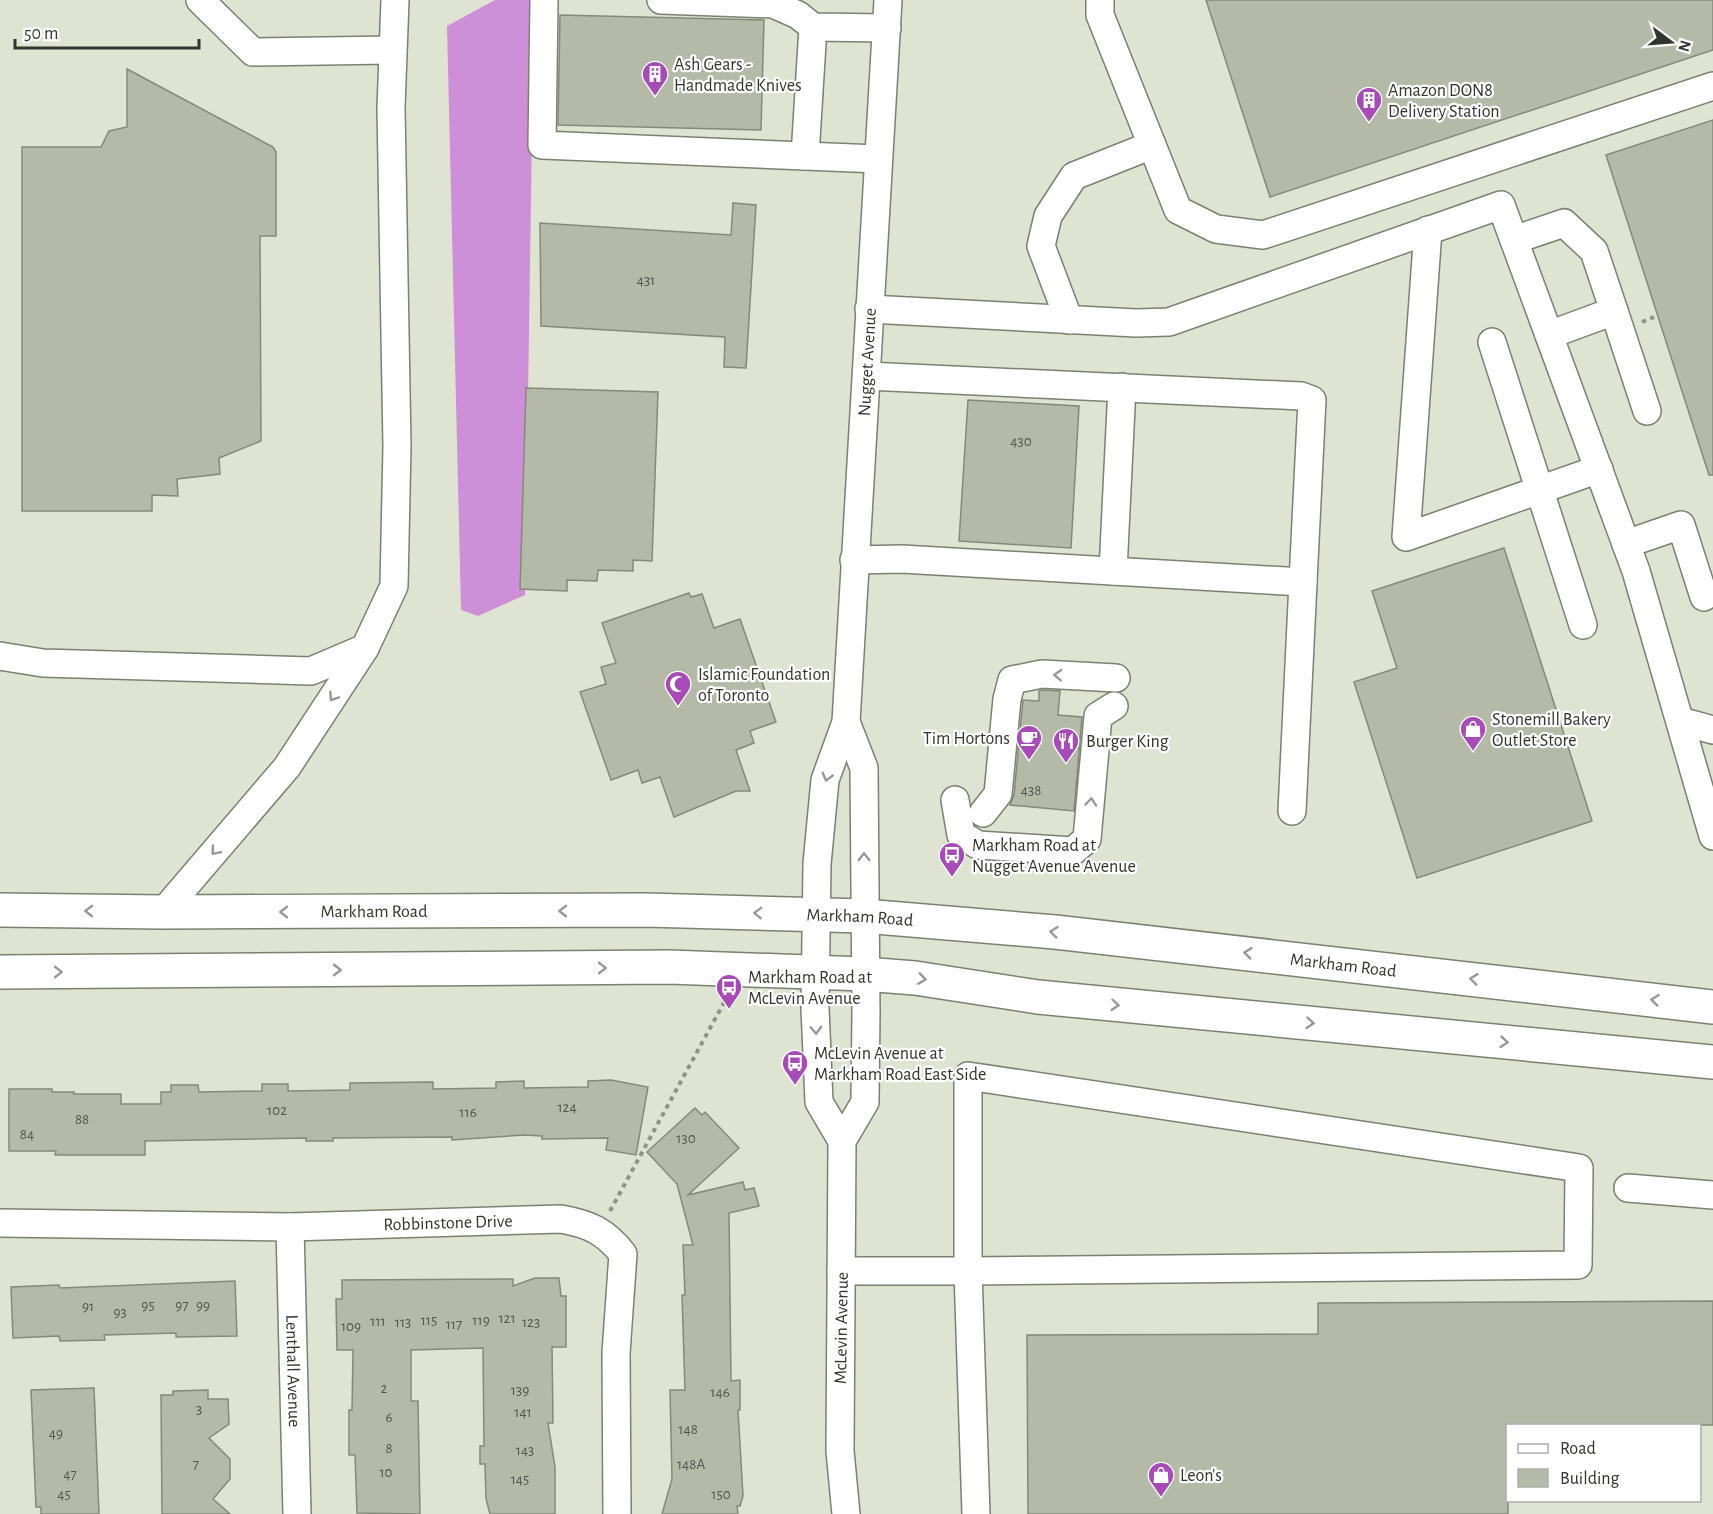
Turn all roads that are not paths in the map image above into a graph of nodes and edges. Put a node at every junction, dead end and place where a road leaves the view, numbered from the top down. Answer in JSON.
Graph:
{"nodes":[{"id":1,"x":200,"y":0,"type":"edge"},
{"id":2,"x":395,"y":0,"type":"edge"},
{"id":3,"x":544,"y":0,"type":"edge"},
{"id":4,"x":661,"y":0,"type":"edge"},
{"id":5,"x":888,"y":0,"type":"edge"},
{"id":6,"x":1100,"y":0,"type":"edge"},
{"id":7,"x":813,"y":27,"type":"junction"},
{"id":8,"x":887,"y":28,"type":"junction"},
{"id":9,"x":392,"y":50,"type":"junction"},
{"id":10,"x":1713,"y":86,"type":"edge"},
{"id":11,"x":1152,"y":145,"type":"junction"},
{"id":12,"x":805,"y":156,"type":"junction"},
{"id":13,"x":878,"y":159,"type":"junction"},
{"id":14,"x":1428,"y":230,"type":"junction"},
{"id":15,"x":1514,"y":240,"type":"junction"},
{"id":16,"x":869,"y":309,"type":"junction"},
{"id":17,"x":1614,"y":311,"type":"junction"},
{"id":18,"x":1069,"y":320,"type":"junction"},
{"id":19,"x":1549,"y":335,"type":"junction"},
{"id":20,"x":1492,"y":342,"type":"dead end"},
{"id":21,"x":867,"y":376,"type":"junction"},
{"id":22,"x":1122,"y":387,"type":"junction"},
{"id":23,"x":1647,"y":411,"type":"dead end"},
{"id":24,"x":1599,"y":469,"type":"junction"},
{"id":25,"x":1541,"y":489,"type":"junction"},
{"id":26,"x":1626,"y":544,"type":"junction"},
{"id":27,"x":854,"y":560,"type":"junction"},
{"id":28,"x":1113,"y":571,"type":"junction"},
{"id":29,"x":1303,"y":582,"type":"junction"},
{"id":30,"x":1704,"y":597,"type":"dead end"},
{"id":31,"x":1583,"y":625,"type":"dead end"},
{"id":32,"x":365,"y":648,"type":"junction"},
{"id":33,"x":0,"y":656,"type":"edge"},
{"id":34,"x":1116,"y":678,"type":"dead end"},
{"id":35,"x":1114,"y":706,"type":"dead end"},
{"id":36,"x":1680,"y":721,"type":"junction"},
{"id":37,"x":846,"y":722,"type":"junction"},
{"id":38,"x":1713,"y":730,"type":"edge"},
{"id":39,"x":955,"y":800,"type":"dead end"},
{"id":40,"x":1292,"y":811,"type":"dead end"},
{"id":41,"x":983,"y":813,"type":"dead end"},
{"id":42,"x":1713,"y":836,"type":"edge"},
{"id":43,"x":0,"y":910,"type":"edge"},
{"id":44,"x":163,"y":912,"type":"junction"},
{"id":45,"x":817,"y":916,"type":"junction"},
{"id":46,"x":864,"y":916,"type":"junction"},
{"id":47,"x":0,"y":972,"type":"edge"},
{"id":48,"x":816,"y":972,"type":"junction"},
{"id":49,"x":864,"y":974,"type":"junction"},
{"id":50,"x":1713,"y":1007,"type":"edge"},
{"id":51,"x":1713,"y":1062,"type":"edge"},
{"id":52,"x":842,"y":1142,"type":"junction"},
{"id":53,"x":1628,"y":1188,"type":"dead end"},
{"id":54,"x":1713,"y":1195,"type":"edge"},
{"id":55,"x":0,"y":1223,"type":"edge"},
{"id":56,"x":290,"y":1227,"type":"junction"},
{"id":57,"x":968,"y":1270,"type":"junction"},
{"id":58,"x":841,"y":1272,"type":"junction"},
{"id":59,"x":297,"y":1514,"type":"edge"},
{"id":60,"x":617,"y":1514,"type":"edge"},
{"id":61,"x":846,"y":1514,"type":"edge"},
{"id":62,"x":976,"y":1514,"type":"edge"}],
"edges":[{"from":1,"to":9,"type":"street"},
{"from":2,"to":9,"type":"street"},
{"from":3,"to":12,"type":"street"},
{"from":4,"to":7,"type":"street"},
{"from":5,"to":8,"type":"street","name":"Nugget Avenue"},
{"from":6,"to":11,"type":"street"},
{"from":7,"to":8,"type":"street"},
{"from":7,"to":12,"type":"street"},
{"from":8,"to":13,"type":"street","name":"Nugget Avenue"},
{"from":9,"to":32,"type":"street"},
{"from":10,"to":11,"type":"street"},
{"from":11,"to":18,"type":"street"},
{"from":12,"to":13,"type":"street"},
{"from":13,"to":16,"type":"street","name":"Nugget Avenue"},
{"from":14,"to":15,"type":"street"},
{"from":14,"to":18,"type":"street"},
{"from":14,"to":25,"type":"street"},
{"from":15,"to":17,"type":"street"},
{"from":15,"to":19,"type":"street"},
{"from":16,"to":18,"type":"street"},
{"from":16,"to":21,"type":"street","name":"Nugget Avenue"},
{"from":17,"to":19,"type":"street"},
{"from":17,"to":23,"type":"street"},
{"from":19,"to":24,"type":"street"},
{"from":20,"to":25,"type":"street"},
{"from":21,"to":22,"type":"street"},
{"from":21,"to":27,"type":"street","name":"Nugget Avenue"},
{"from":22,"to":28,"type":"street"},
{"from":22,"to":29,"type":"street"},
{"from":24,"to":25,"type":"street"},
{"from":24,"to":26,"type":"street"},
{"from":25,"to":31,"type":"street"},
{"from":26,"to":30,"type":"street"},
{"from":26,"to":36,"type":"street"},
{"from":27,"to":28,"type":"street"},
{"from":27,"to":37,"type":"street","name":"Nugget Avenue"},
{"from":28,"to":29,"type":"street"},
{"from":29,"to":40,"type":"street"},
{"from":32,"to":33,"type":"street"},
{"from":32,"to":44,"type":"street","one_way":true},
{"from":34,"to":41,"type":"street","one_way":true},
{"from":39,"to":35,"type":"street","one_way":true},
{"from":36,"to":38,"type":"street"},
{"from":36,"to":42,"type":"street"},
{"from":37,"to":45,"type":"street","name":"Nugget Avenue","one_way":true},
{"from":46,"to":37,"type":"street","name":"Nugget Avenue","one_way":true},
{"from":44,"to":43,"type":"main road","name":"Markham Road","one_way":true},
{"from":45,"to":44,"type":"main road","name":"Markham Road","one_way":true},
{"from":45,"to":46,"type":"main road","name":"Markham Road"},
{"from":45,"to":48,"type":"street","name":"Nugget Avenue"},
{"from":46,"to":49,"type":"street","name":"Nugget Avenue"},
{"from":50,"to":46,"type":"main road","name":"Markham Road","one_way":true},
{"from":47,"to":48,"type":"main road","one_way":true},
{"from":48,"to":49,"type":"main road"},
{"from":48,"to":52,"type":"street","one_way":true},
{"from":49,"to":51,"type":"main road","one_way":true},
{"from":49,"to":52,"type":"street","name":"McLevin Avenue"},
{"from":52,"to":58,"type":"street","name":"McLevin Avenue"},
{"from":53,"to":54,"type":"street"},
{"from":55,"to":56,"type":"street","name":"Robbinstone Drive"},
{"from":56,"to":59,"type":"street","name":"Lenthall Avenue"},
{"from":56,"to":60,"type":"street","name":"Robbinstone Drive"},
{"from":57,"to":57,"type":"street"},
{"from":57,"to":58,"type":"street"},
{"from":57,"to":62,"type":"street"},
{"from":58,"to":61,"type":"street","name":"McLevin Avenue"}]}
